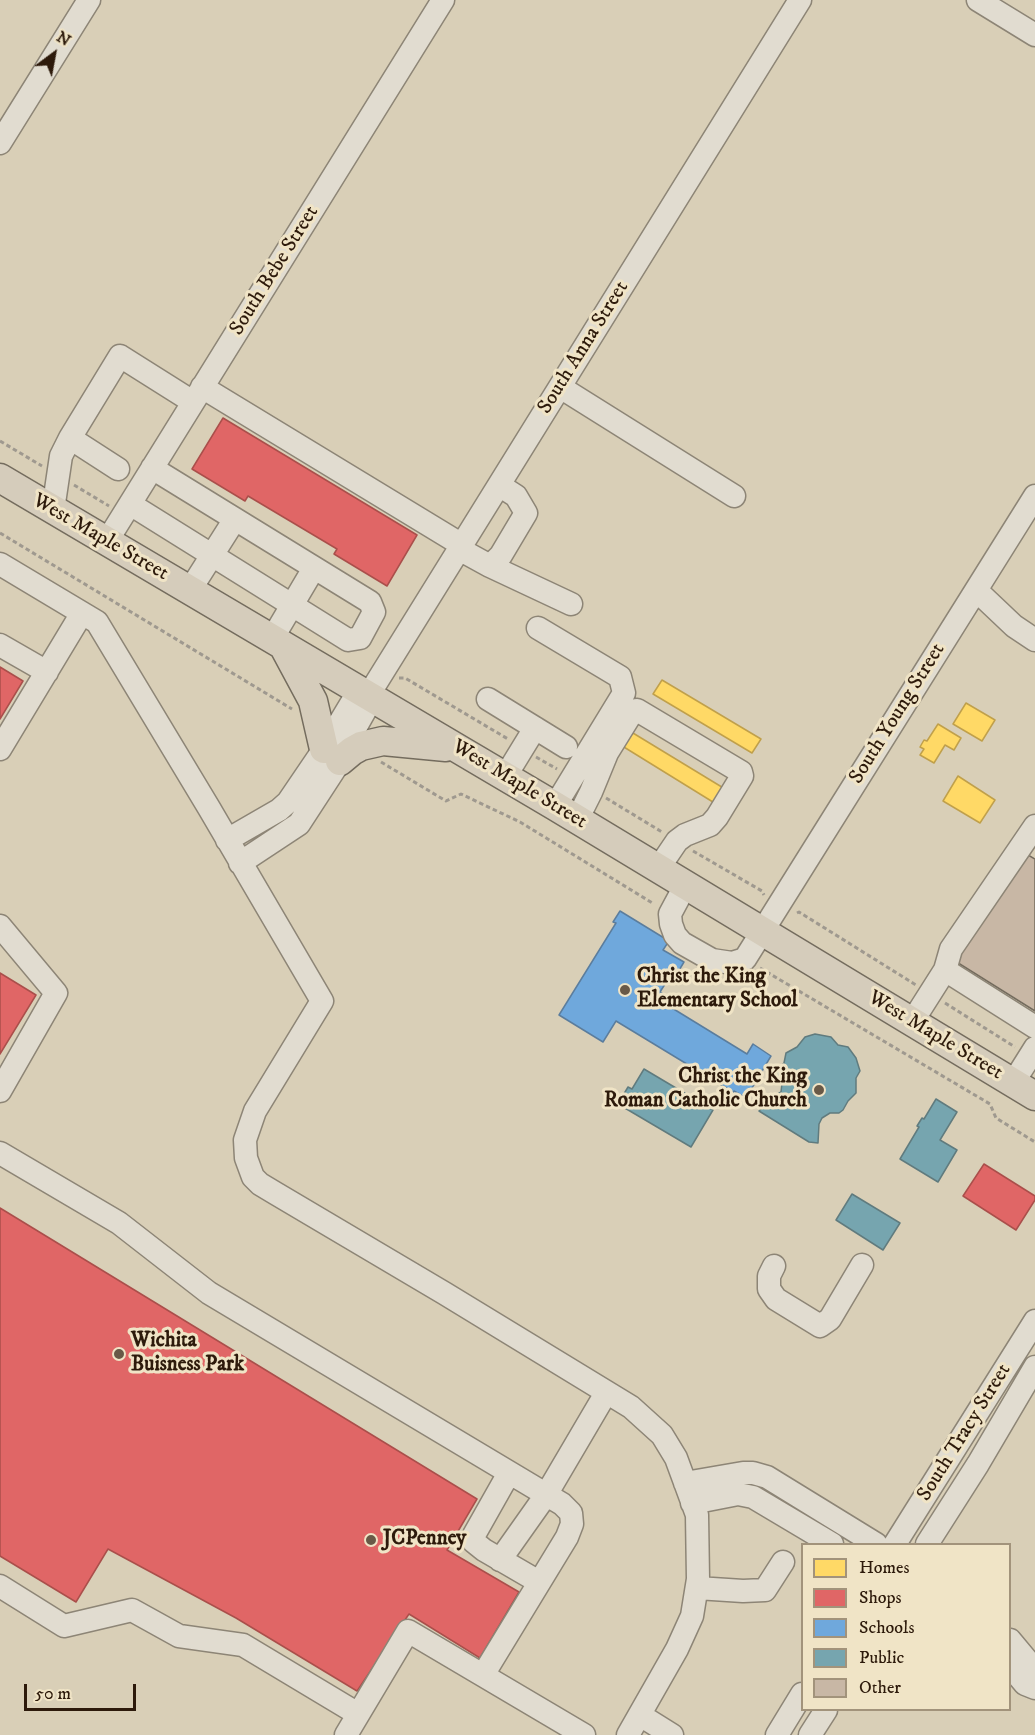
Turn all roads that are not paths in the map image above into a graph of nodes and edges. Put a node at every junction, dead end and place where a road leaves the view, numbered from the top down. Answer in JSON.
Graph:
{"nodes":[{"id":1,"x":89,"y":0,"type":"edge"},
{"id":2,"x":442,"y":0,"type":"edge"},
{"id":3,"x":800,"y":0,"type":"edge"},
{"id":4,"x":978,"y":0,"type":"edge"},
{"id":5,"x":1035,"y":35,"type":"edge"},
{"id":6,"x":0,"y":143,"type":"edge"},
{"id":7,"x":560,"y":387,"type":"junction"},
{"id":8,"x":198,"y":395,"type":"junction"},
{"id":9,"x":70,"y":438,"type":"junction"},
{"id":10,"x":59,"y":467,"type":"junction"},
{"id":11,"x":152,"y":468,"type":"junction"},
{"id":12,"x":118,"y":469,"type":"dead end"},
{"id":13,"x":0,"y":478,"type":"edge"},
{"id":14,"x":499,"y":485,"type":"junction"},
{"id":15,"x":24,"y":493,"type":"junction"},
{"id":16,"x":734,"y":496,"type":"dead end"},
{"id":17,"x":1035,"y":496,"type":"edge"},
{"id":18,"x":130,"y":504,"type":"junction"},
{"id":19,"x":53,"y":510,"type":"junction"},
{"id":20,"x":235,"y":519,"type":"junction"},
{"id":21,"x":107,"y":541,"type":"junction"},
{"id":22,"x":461,"y":547,"type":"junction"},
{"id":23,"x":212,"y":555,"type":"junction"},
{"id":24,"x":0,"y":564,"type":"edge"},
{"id":25,"x":490,"y":566,"type":"junction"},
{"id":26,"x":314,"y":568,"type":"junction"},
{"id":27,"x":976,"y":590,"type":"junction"},
{"id":28,"x":190,"y":591,"type":"junction"},
{"id":29,"x":572,"y":604,"type":"dead end"},
{"id":30,"x":292,"y":605,"type":"junction"},
{"id":31,"x":82,"y":613,"type":"junction"},
{"id":32,"x":368,"y":624,"type":"junction"},
{"id":33,"x":538,"y":628,"type":"dead end"},
{"id":34,"x":1035,"y":640,"type":"edge"},
{"id":35,"x":277,"y":642,"type":"junction"},
{"id":36,"x":401,"y":643,"type":"junction"},
{"id":37,"x":0,"y":645,"type":"edge"},
{"id":38,"x":47,"y":672,"type":"junction"},
{"id":39,"x":366,"y":695,"type":"junction"},
{"id":40,"x":488,"y":699,"type":"dead end"},
{"id":41,"x":535,"y":728,"type":"junction"},
{"id":42,"x":566,"y":747,"type":"dead end"},
{"id":43,"x":457,"y":748,"type":"junction"},
{"id":44,"x":0,"y":749,"type":"edge"},
{"id":45,"x":332,"y":755,"type":"junction"},
{"id":46,"x":505,"y":777,"type":"junction"},
{"id":47,"x":566,"y":813,"type":"junction"},
{"id":48,"x":1035,"y":825,"type":"edge"},
{"id":49,"x":227,"y":840,"type":"junction"},
{"id":50,"x":240,"y":863,"type":"junction"},
{"id":51,"x":658,"y":869,"type":"junction"},
{"id":52,"x":685,"y":885,"type":"junction"},
{"id":53,"x":0,"y":926,"type":"edge"},
{"id":54,"x":761,"y":932,"type":"junction"},
{"id":55,"x":945,"y":970,"type":"junction"},
{"id":56,"x":912,"y":1022,"type":"junction"},
{"id":57,"x":1035,"y":1027,"type":"edge"},
{"id":58,"x":1035,"y":1048,"type":"edge"},
{"id":59,"x":1024,"y":1089,"type":"edge"},
{"id":60,"x":0,"y":1091,"type":"edge"},
{"id":61,"x":0,"y":1153,"type":"edge"},
{"id":62,"x":862,"y":1265,"type":"dead end"},
{"id":63,"x":774,"y":1266,"type":"dead end"},
{"id":64,"x":1035,"y":1321,"type":"edge"},
{"id":65,"x":1035,"y":1367,"type":"edge"},
{"id":66,"x":606,"y":1393,"type":"junction"},
{"id":67,"x":509,"y":1473,"type":"junction"},
{"id":68,"x":689,"y":1493,"type":"junction"},
{"id":69,"x":546,"y":1495,"type":"junction"},
{"id":70,"x":829,"y":1543,"type":"edge"},
{"id":71,"x":873,"y":1543,"type":"edge"},
{"id":72,"x":896,"y":1543,"type":"edge"},
{"id":73,"x":928,"y":1543,"type":"edge"},
{"id":74,"x":500,"y":1560,"type":"junction"},
{"id":75,"x":783,"y":1562,"type":"dead end"},
{"id":76,"x":539,"y":1582,"type":"junction"},
{"id":77,"x":0,"y":1587,"type":"edge"},
{"id":78,"x":697,"y":1588,"type":"junction"},
{"id":79,"x":1011,"y":1641,"type":"edge"},
{"id":80,"x":1011,"y":1667,"type":"edge"},
{"id":81,"x":1035,"y":1670,"type":"edge"},
{"id":82,"x":483,"y":1675,"type":"junction"},
{"id":83,"x":1035,"y":1688,"type":"edge"},
{"id":84,"x":801,"y":1696,"type":"edge"},
{"id":85,"x":825,"y":1711,"type":"edge"},
{"id":86,"x":358,"y":1714,"type":"junction"},
{"id":87,"x":640,"y":1715,"type":"junction"},
{"id":88,"x":345,"y":1735,"type":"edge"},
{"id":89,"x":584,"y":1735,"type":"edge"},
{"id":90,"x":628,"y":1735,"type":"edge"},
{"id":91,"x":672,"y":1735,"type":"edge"},
{"id":92,"x":777,"y":1735,"type":"edge"},
{"id":93,"x":810,"y":1735,"type":"edge"}],
"edges":[{"from":1,"to":6,"type":"street"},
{"from":2,"to":8,"type":"street","name":"South Bebe Street"},
{"from":3,"to":7,"type":"street","name":"South Anna Street"},
{"from":4,"to":5,"type":"street"},
{"from":7,"to":14,"type":"street","name":"South Anna Street"},
{"from":7,"to":16,"type":"street"},
{"from":8,"to":9,"type":"street"},
{"from":8,"to":11,"type":"street","name":"South Bebe Street"},
{"from":8,"to":22,"type":"street"},
{"from":9,"to":10,"type":"street"},
{"from":9,"to":12,"type":"street"},
{"from":10,"to":15,"type":"street"},
{"from":10,"to":19,"type":"street"},
{"from":11,"to":18,"type":"street","name":"South Bebe Street"},
{"from":11,"to":20,"type":"street"},
{"from":13,"to":15,"type":"main road","name":"West Maple Street"},
{"from":14,"to":22,"type":"street","name":"South Anna Street"},
{"from":14,"to":25,"type":"street"},
{"from":15,"to":19,"type":"main road","name":"West Maple Street"},
{"from":17,"to":27,"type":"street","name":"South Young Street"},
{"from":18,"to":21,"type":"street","name":"South Bebe Street"},
{"from":18,"to":23,"type":"street"},
{"from":19,"to":21,"type":"main road","name":"West Maple Street"},
{"from":20,"to":23,"type":"street"},
{"from":20,"to":26,"type":"street"},
{"from":21,"to":28,"type":"main road","name":"West Maple Street"},
{"from":22,"to":25,"type":"street"},
{"from":22,"to":36,"type":"street","name":"South Anna Street"},
{"from":23,"to":28,"type":"street"},
{"from":23,"to":30,"type":"street"},
{"from":24,"to":31,"type":"street"},
{"from":25,"to":29,"type":"street"},
{"from":26,"to":30,"type":"street"},
{"from":26,"to":32,"type":"street"},
{"from":27,"to":34,"type":"street"},
{"from":27,"to":54,"type":"street","name":"South Young Street"},
{"from":28,"to":35,"type":"main road","name":"West Maple Street"},
{"from":30,"to":32,"type":"street"},
{"from":30,"to":35,"type":"street"},
{"from":31,"to":38,"type":"street"},
{"from":31,"to":49,"type":"street"},
{"from":32,"to":36,"type":"street"},
{"from":33,"to":47,"type":"street"},
{"from":35,"to":39,"type":"main road","name":"West Maple Street"},
{"from":35,"to":45,"type":"main road"},
{"from":36,"to":39,"type":"street","name":"South Anna Street"},
{"from":37,"to":38,"type":"street"},
{"from":38,"to":44,"type":"street"},
{"from":39,"to":43,"type":"main road","name":"West Maple Street"},
{"from":39,"to":45,"type":"street","name":"South Anna Street"},
{"from":40,"to":41,"type":"street"},
{"from":41,"to":42,"type":"street"},
{"from":41,"to":46,"type":"street"},
{"from":43,"to":45,"type":"main road"},
{"from":43,"to":46,"type":"main road","name":"West Maple Street"},
{"from":45,"to":49,"type":"street"},
{"from":45,"to":50,"type":"street"},
{"from":46,"to":47,"type":"main road","name":"West Maple Street"},
{"from":47,"to":51,"type":"main road","name":"West Maple Street"},
{"from":47,"to":51,"type":"street"},
{"from":48,"to":55,"type":"street"},
{"from":49,"to":50,"type":"street"},
{"from":50,"to":66,"type":"street"},
{"from":51,"to":52,"type":"main road","name":"West Maple Street"},
{"from":52,"to":54,"type":"main road","name":"West Maple Street"},
{"from":52,"to":54,"type":"street","name":"South Young Street"},
{"from":53,"to":60,"type":"street"},
{"from":54,"to":56,"type":"main road","name":"West Maple Street"},
{"from":55,"to":56,"type":"street"},
{"from":55,"to":57,"type":"street"},
{"from":56,"to":59,"type":"main road","name":"West Maple Street"},
{"from":58,"to":59,"type":"street"},
{"from":61,"to":67,"type":"street"},
{"from":62,"to":63,"type":"street"},
{"from":64,"to":72,"type":"street","name":"South Tracy Street"},
{"from":65,"to":73,"type":"street","name":"South Tracy Street"},
{"from":66,"to":68,"type":"street"},
{"from":66,"to":69,"type":"street"},
{"from":67,"to":69,"type":"street"},
{"from":67,"to":74,"type":"street"},
{"from":68,"to":70,"type":"street"},
{"from":68,"to":71,"type":"street"},
{"from":68,"to":78,"type":"street"},
{"from":69,"to":74,"type":"street"},
{"from":69,"to":76,"type":"street"},
{"from":74,"to":76,"type":"street"},
{"from":75,"to":78,"type":"street"},
{"from":76,"to":82,"type":"street"},
{"from":77,"to":86,"type":"street"},
{"from":78,"to":87,"type":"street"},
{"from":79,"to":81,"type":"street"},
{"from":80,"to":83,"type":"street"},
{"from":82,"to":86,"type":"street"},
{"from":82,"to":89,"type":"street"},
{"from":84,"to":92,"type":"street"},
{"from":85,"to":93,"type":"street"},
{"from":86,"to":88,"type":"street"},
{"from":87,"to":90,"type":"street"},
{"from":87,"to":91,"type":"street"}]}
